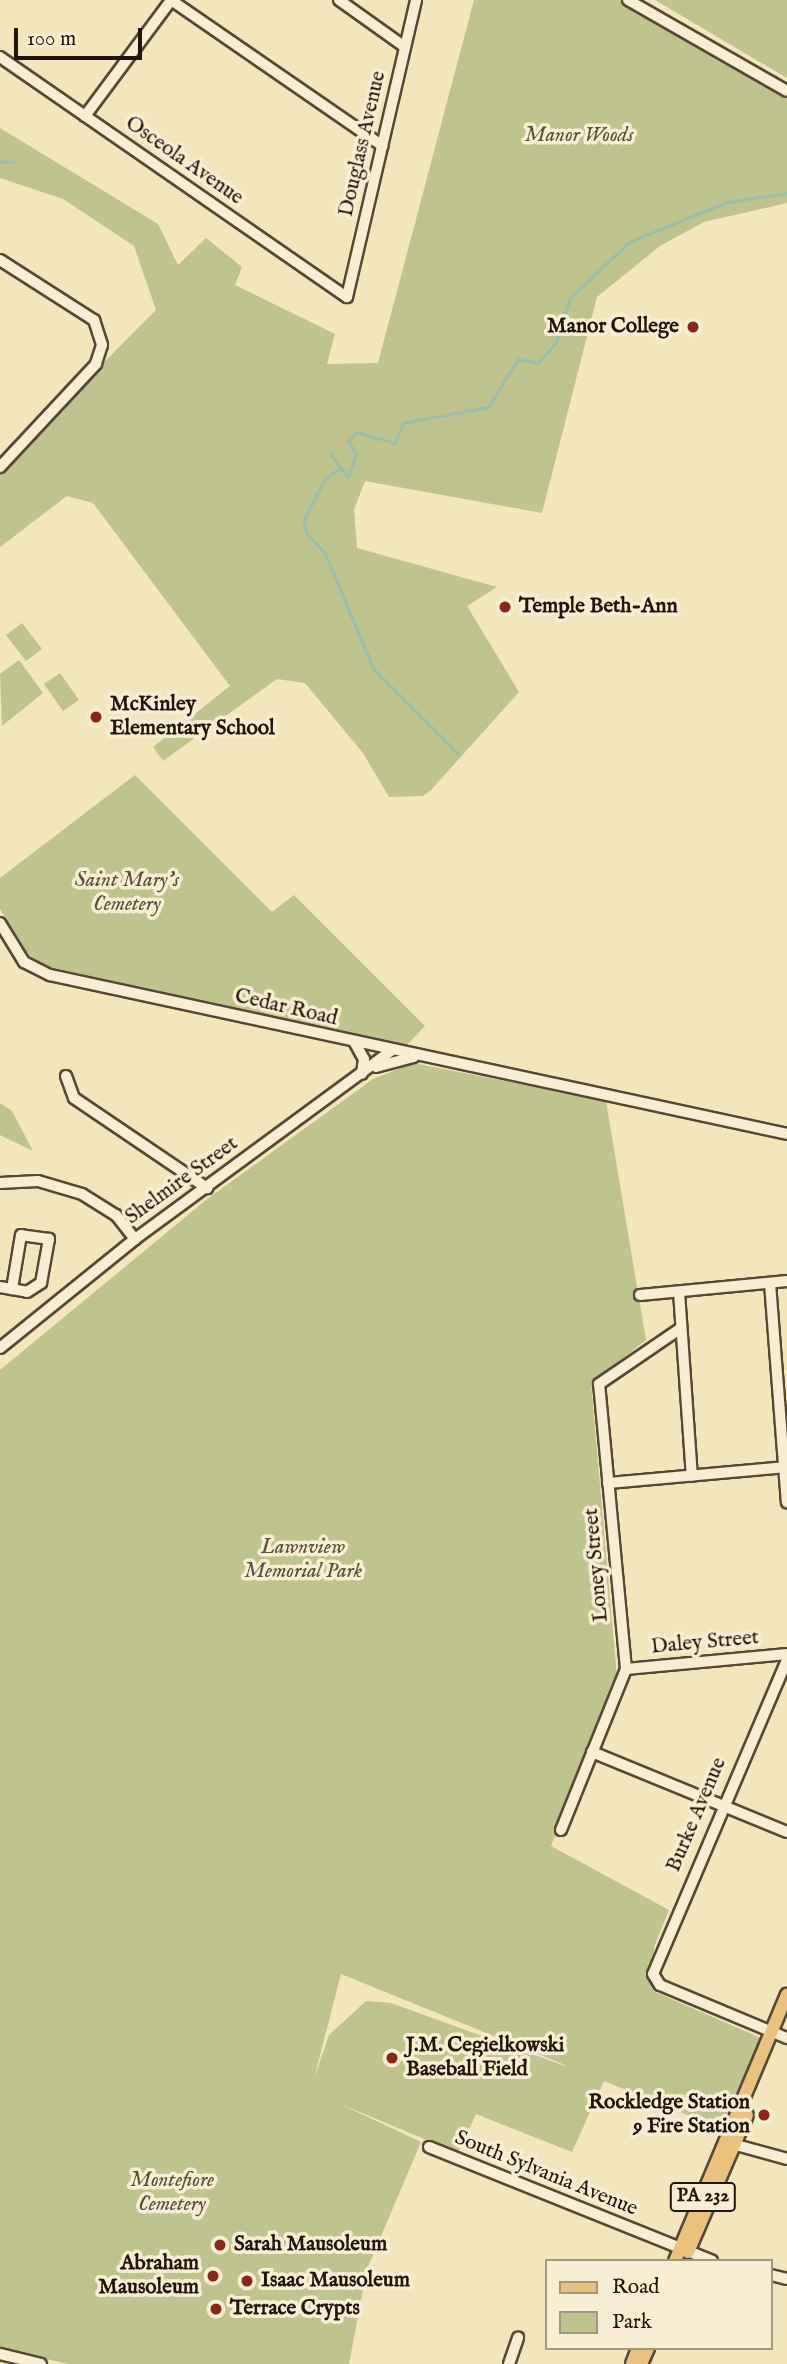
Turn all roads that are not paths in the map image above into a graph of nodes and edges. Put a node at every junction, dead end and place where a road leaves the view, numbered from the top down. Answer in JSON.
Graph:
{"nodes":[{"id":1,"x":171,"y":0,"type":"edge"},
{"id":2,"x":339,"y":0,"type":"edge"},
{"id":3,"x":416,"y":0,"type":"edge"},
{"id":4,"x":628,"y":0,"type":"edge"},
{"id":5,"x":405,"y":47,"type":"junction"},
{"id":6,"x":0,"y":57,"type":"edge"},
{"id":7,"x":787,"y":91,"type":"edge"},
{"id":8,"x":85,"y":116,"type":"junction"},
{"id":9,"x":383,"y":146,"type":"junction"},
{"id":10,"x":0,"y":260,"type":"edge"},
{"id":11,"x":347,"y":297,"type":"joint"},
{"id":12,"x":0,"y":467,"type":"edge"},
{"id":13,"x":0,"y":923,"type":"edge"},
{"id":14,"x":355,"y":1043,"type":"junction"},
{"id":15,"x":391,"y":1051,"type":"junction"},
{"id":16,"x":417,"y":1056,"type":"junction"},
{"id":17,"x":366,"y":1071,"type":"junction"},
{"id":18,"x":66,"y":1076,"type":"dead end"},
{"id":19,"x":787,"y":1133,"type":"edge"},
{"id":20,"x":0,"y":1183,"type":"edge"},
{"id":21,"x":207,"y":1188,"type":"junction"},
{"id":22,"x":135,"y":1239,"type":"junction"},
{"id":23,"x":787,"y":1281,"type":"edge"},
{"id":24,"x":770,"y":1283,"type":"junction"},
{"id":25,"x":6,"y":1288,"type":"edge"},
{"id":26,"x":679,"y":1292,"type":"junction"},
{"id":27,"x":640,"y":1295,"type":"dead end"},
{"id":28,"x":681,"y":1328,"type":"junction"},
{"id":29,"x":0,"y":1348,"type":"edge"},
{"id":30,"x":786,"y":1468,"type":"edge"},
{"id":31,"x":692,"y":1476,"type":"junction"},
{"id":32,"x":608,"y":1483,"type":"junction"},
{"id":33,"x":787,"y":1502,"type":"edge"},
{"id":34,"x":787,"y":1654,"type":"edge"},
{"id":35,"x":787,"y":1660,"type":"edge"},
{"id":36,"x":626,"y":1669,"type":"junction"},
{"id":37,"x":592,"y":1752,"type":"junction"},
{"id":38,"x":721,"y":1805,"type":"junction"},
{"id":39,"x":562,"y":1830,"type":"dead end"},
{"id":40,"x":787,"y":1832,"type":"edge"},
{"id":41,"x":787,"y":1995,"type":"edge"},
{"id":42,"x":787,"y":2017,"type":"edge"},
{"id":43,"x":779,"y":2036,"type":"edge"},
{"id":44,"x":730,"y":2143,"type":"junction"},
{"id":45,"x":429,"y":2147,"type":"dead end"},
{"id":46,"x":787,"y":2160,"type":"edge"},
{"id":47,"x":681,"y":2257,"type":"edge"},
{"id":48,"x":518,"y":2338,"type":"dead end"},
{"id":49,"x":7,"y":2358,"type":"edge"},
{"id":50,"x":41,"y":2364,"type":"edge"},
{"id":51,"x":509,"y":2364,"type":"edge"}],
"edges":[{"from":1,"to":8,"type":"street"},
{"from":1,"to":9,"type":"street"},
{"from":2,"to":5,"type":"street"},
{"from":3,"to":5,"type":"street","name":"Douglass Avenue"},
{"from":4,"to":7,"type":"street"},
{"from":5,"to":9,"type":"street","name":"Douglass Avenue"},
{"from":6,"to":8,"type":"street","name":"Osceola Avenue"},
{"from":8,"to":11,"type":"street","name":"Osceola Avenue"},
{"from":9,"to":11,"type":"street","name":"Douglass Avenue"},
{"from":10,"to":12,"type":"street"},
{"from":13,"to":14,"type":"street","name":"Cedar Road"},
{"from":14,"to":15,"type":"street","name":"Cedar Road"},
{"from":14,"to":17,"type":"street"},
{"from":15,"to":16,"type":"street","name":"Cedar Road"},
{"from":15,"to":17,"type":"street","name":"Shelmire Street"},
{"from":16,"to":17,"type":"street"},
{"from":16,"to":19,"type":"street","name":"Cedar Road"},
{"from":17,"to":21,"type":"street","name":"Shelmire Street"},
{"from":18,"to":21,"type":"street"},
{"from":20,"to":22,"type":"street"},
{"from":21,"to":22,"type":"street","name":"Shelmire Street"},
{"from":22,"to":29,"type":"street","name":"Shelmire Street"},
{"from":23,"to":24,"type":"street"},
{"from":24,"to":26,"type":"street"},
{"from":24,"to":30,"type":"street"},
{"from":25,"to":25,"type":"street"},
{"from":26,"to":27,"type":"street"},
{"from":26,"to":28,"type":"street"},
{"from":28,"to":31,"type":"street"},
{"from":28,"to":32,"type":"street","name":"Loney Street"},
{"from":30,"to":31,"type":"street"},
{"from":30,"to":33,"type":"street"},
{"from":31,"to":32,"type":"street"},
{"from":32,"to":36,"type":"street","name":"Loney Street"},
{"from":34,"to":36,"type":"street","name":"Daley Street"},
{"from":35,"to":38,"type":"street","name":"Burke Avenue"},
{"from":36,"to":37,"type":"street","name":"Loney Street"},
{"from":37,"to":38,"type":"street"},
{"from":37,"to":39,"type":"street","name":"Loney Street"},
{"from":38,"to":40,"type":"street"},
{"from":38,"to":43,"type":"street","name":"Burke Avenue"},
{"from":41,"to":43,"type":"main road","number":"PA 232"},
{"from":42,"to":43,"type":"main road","number":"PA 232"},
{"from":43,"to":44,"type":"main road","number":"PA 232"},
{"from":44,"to":46,"type":"street"},
{"from":44,"to":47,"type":"main road","number":"PA 232"},
{"from":45,"to":47,"type":"street","name":"South Sylvania Avenue"},
{"from":48,"to":51,"type":"street"},
{"from":49,"to":50,"type":"street"}]}
